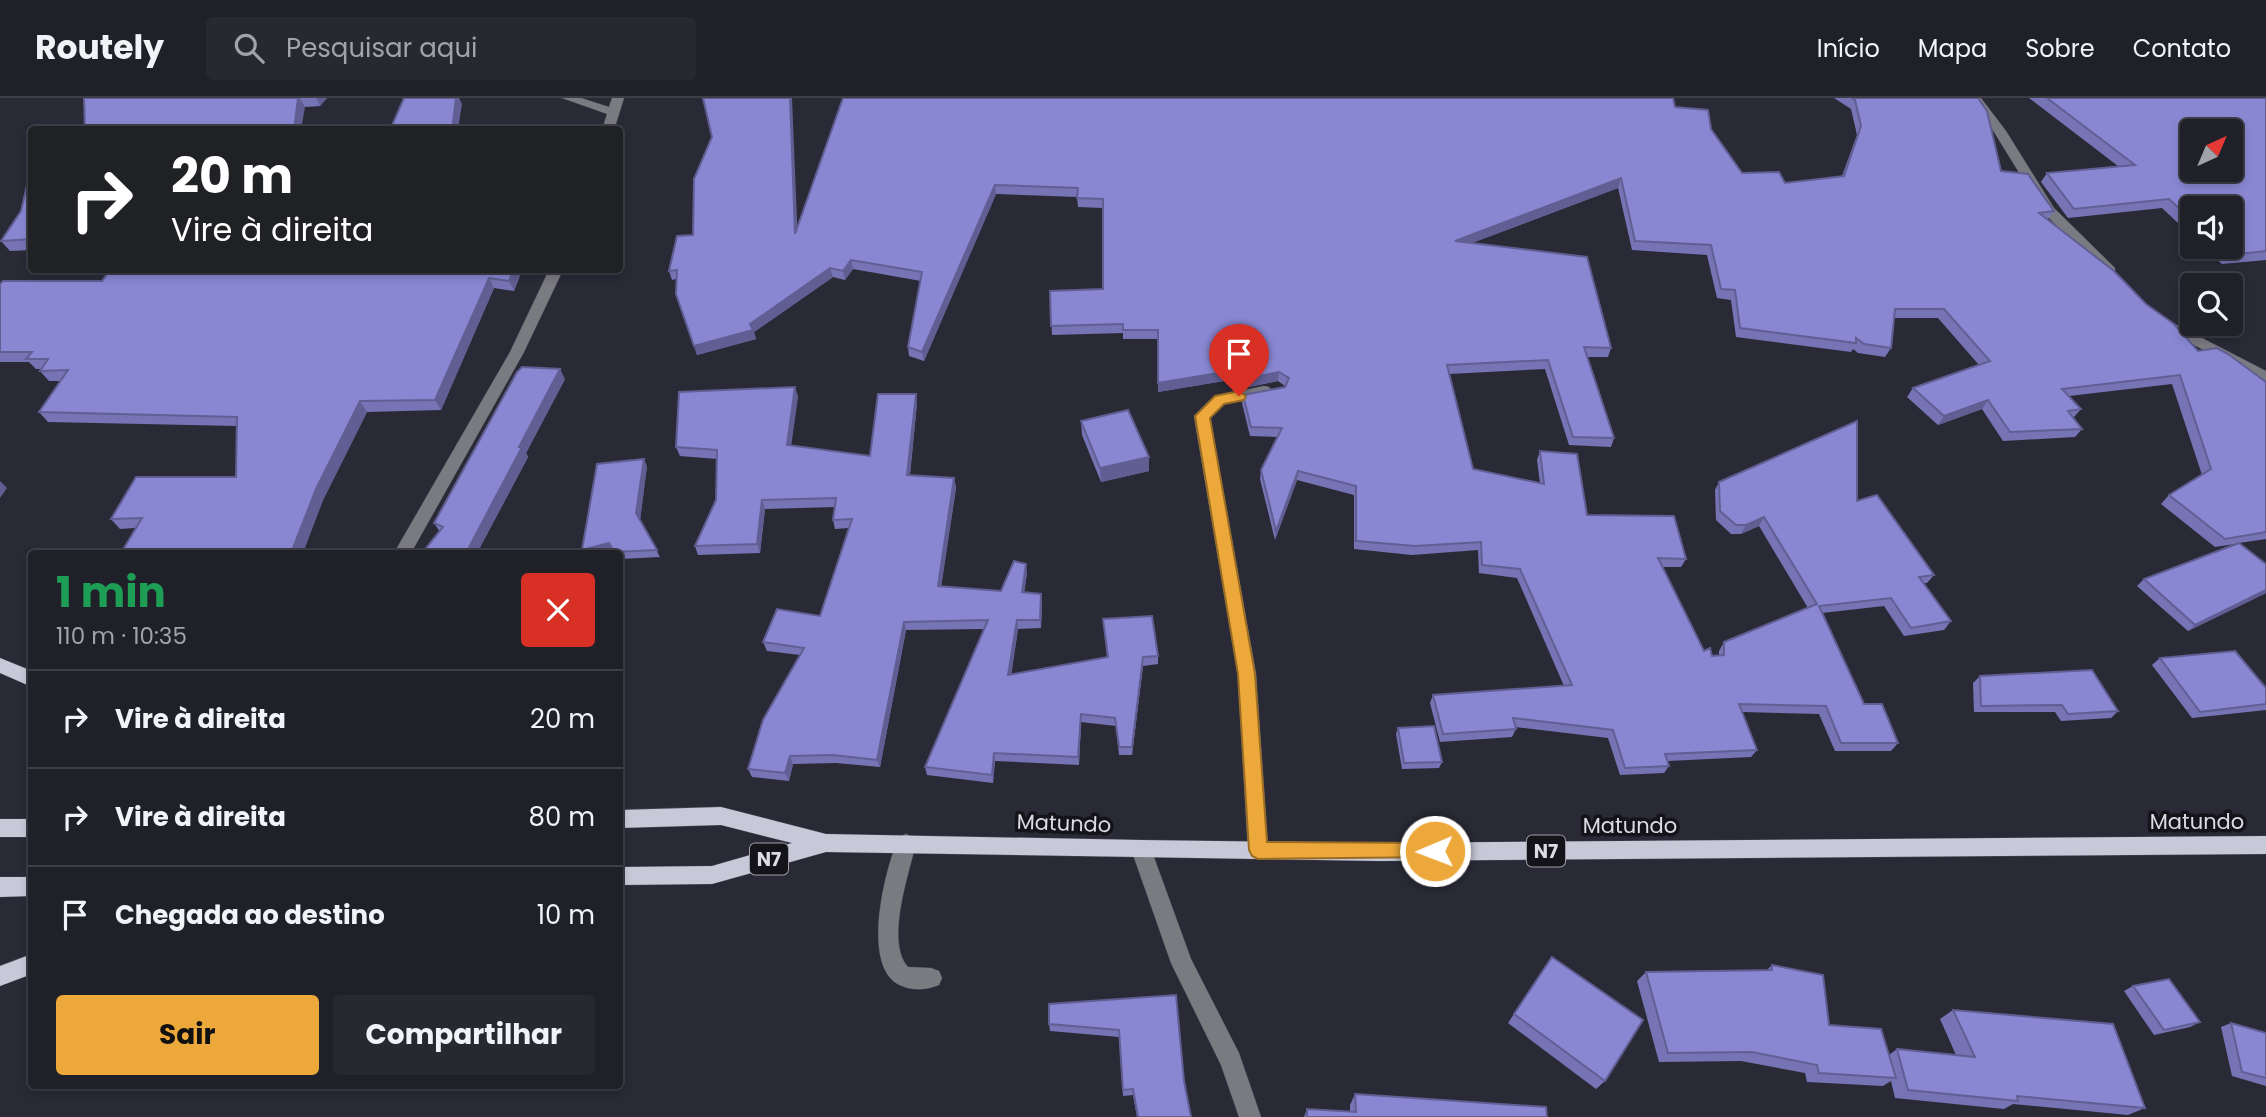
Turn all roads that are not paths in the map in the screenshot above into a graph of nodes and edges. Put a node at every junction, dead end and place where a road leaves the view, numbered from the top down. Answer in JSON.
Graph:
{"nodes":[{"id":1,"x":568,"y":98,"type":"edge"},
{"id":2,"x":618,"y":98,"type":"edge"},
{"id":3,"x":1975,"y":98,"type":"edge"},
{"id":4,"x":614,"y":112,"type":"junction"},
{"id":5,"x":609,"y":126,"type":"edge"},
{"id":6,"x":555,"y":273,"type":"edge"},
{"id":7,"x":2117,"y":279,"type":"edge"},
{"id":8,"x":2155,"y":316,"type":"edge"},
{"id":9,"x":2266,"y":378,"type":"edge"},
{"id":10,"x":1278,"y":389,"type":"edge"},
{"id":11,"x":404,"y":550,"type":"edge"},
{"id":12,"x":0,"y":665,"type":"edge"},
{"id":13,"x":28,"y":678,"type":"edge"},
{"id":14,"x":623,"y":819,"type":"edge"},
{"id":15,"x":0,"y":828,"type":"edge"},
{"id":16,"x":28,"y":828,"type":"edge"},
{"id":17,"x":826,"y":843,"type":"junction"},
{"id":18,"x":906,"y":843,"type":"junction"},
{"id":19,"x":2266,"y":845,"type":"edge"},
{"id":20,"x":1141,"y":849,"type":"junction"},
{"id":21,"x":1258,"y":850,"type":"junction"},
{"id":22,"x":623,"y":876,"type":"edge"},
{"id":23,"x":28,"y":886,"type":"edge"},
{"id":24,"x":0,"y":887,"type":"edge"},
{"id":25,"x":28,"y":966,"type":"edge"},
{"id":26,"x":0,"y":976,"type":"edge"},
{"id":27,"x":931,"y":978,"type":"dead end"},
{"id":28,"x":1250,"y":1117,"type":"edge"}],
"edges":[{"from":1,"to":4,"type":"street"},
{"from":2,"to":4,"type":"street"},
{"from":3,"to":7,"type":"street"},
{"from":4,"to":5,"type":"street"},
{"from":6,"to":11,"type":"street"},
{"from":8,"to":9,"type":"street"},
{"from":10,"to":21,"type":"street"},
{"from":12,"to":13,"type":"main road"},
{"from":14,"to":17,"type":"main road","number":"N7"},
{"from":15,"to":16,"type":"main road"},
{"from":17,"to":18,"type":"main road","name":"Matundo","number":"N7"},
{"from":17,"to":22,"type":"main road","number":"N7"},
{"from":18,"to":20,"type":"main road","name":"Matundo","number":"N7"},
{"from":18,"to":27,"type":"street"},
{"from":19,"to":21,"type":"main road","name":"Matundo","number":"N7"},
{"from":20,"to":21,"type":"main road","name":"Matundo","number":"N7"},
{"from":20,"to":28,"type":"street"},
{"from":23,"to":24,"type":"main road"},
{"from":25,"to":26,"type":"main road"}]}
